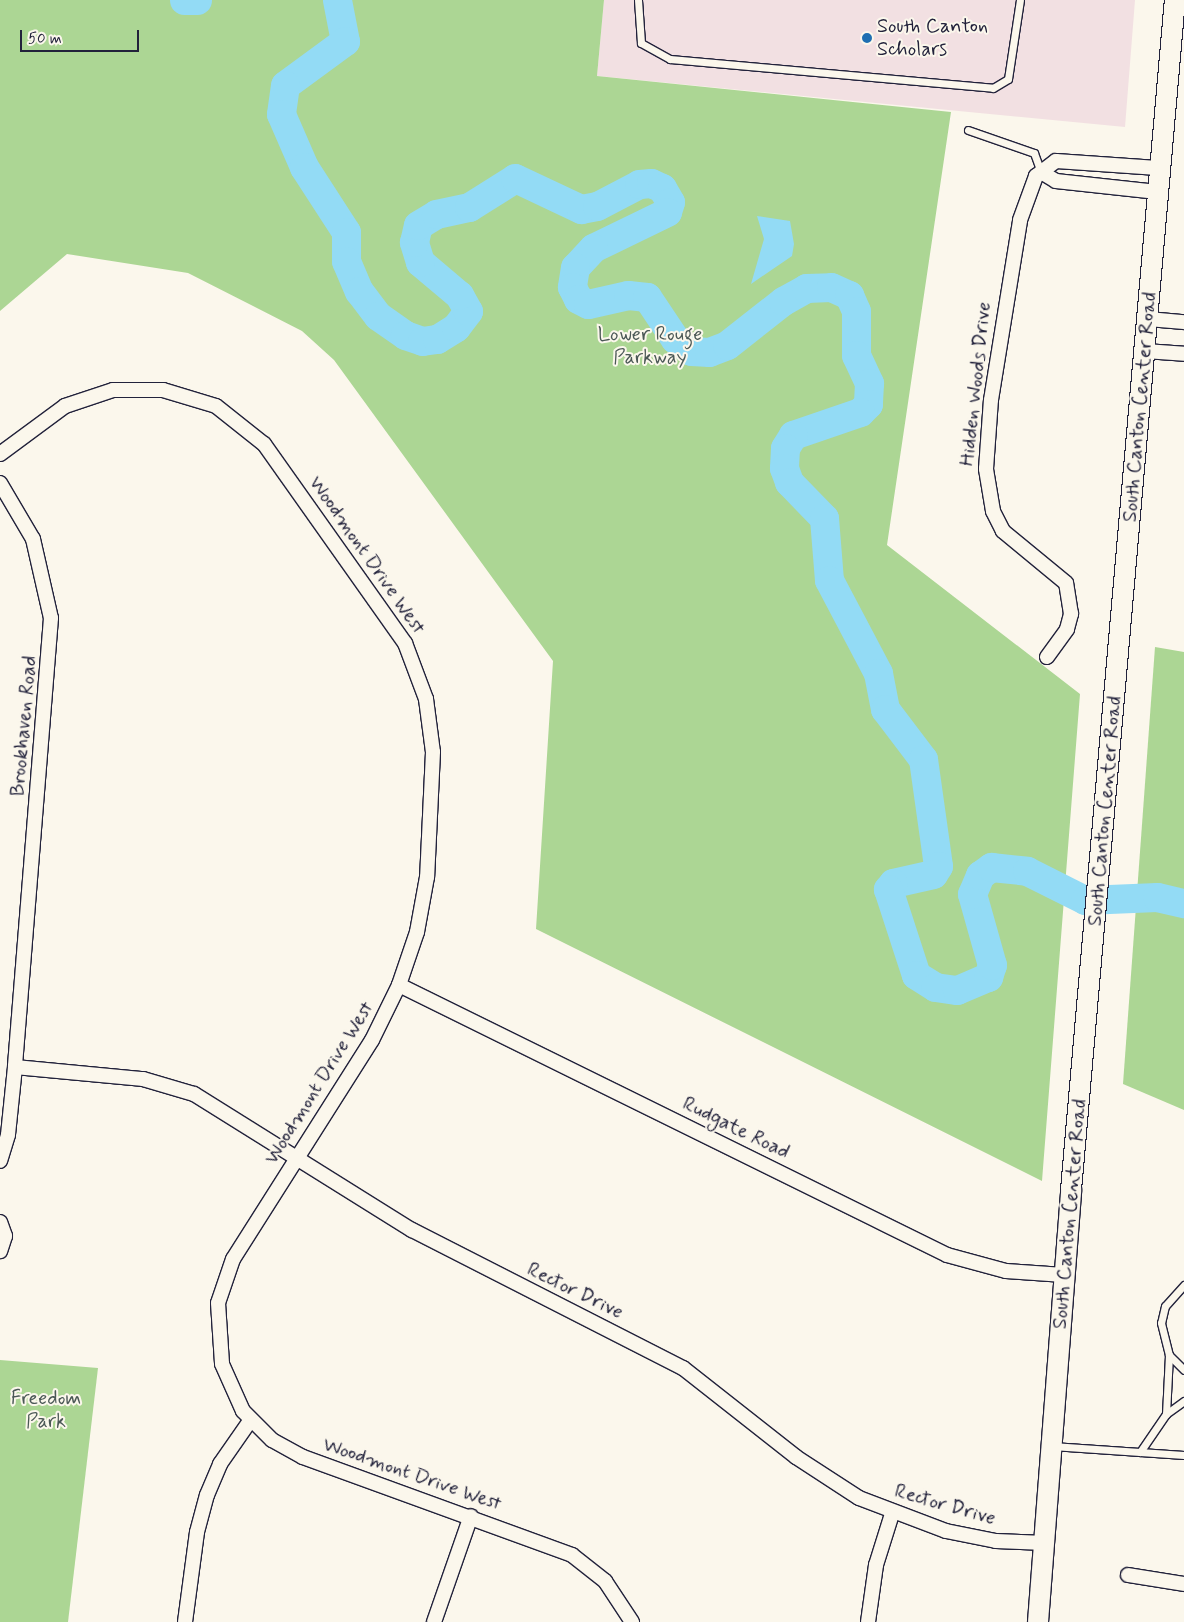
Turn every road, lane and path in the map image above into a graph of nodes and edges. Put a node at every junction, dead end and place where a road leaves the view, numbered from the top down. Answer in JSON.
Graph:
{"nodes":[{"id":1,"x":638,"y":0,"type":"edge"},
{"id":2,"x":1020,"y":0,"type":"edge"},
{"id":3,"x":1175,"y":0,"type":"edge"},
{"id":4,"x":968,"y":130,"type":"dead end"},
{"id":5,"x":1158,"y":168,"type":"junction"},
{"id":6,"x":1041,"y":172,"type":"junction"},
{"id":7,"x":1157,"y":192,"type":"junction"},
{"id":8,"x":1148,"y":319,"type":"junction"},
{"id":9,"x":1184,"y":322,"type":"edge"},
{"id":10,"x":1144,"y":351,"type":"junction"},
{"id":11,"x":1184,"y":354,"type":"edge"},
{"id":12,"x":0,"y":454,"type":"edge"},
{"id":13,"x":0,"y":483,"type":"edge"},
{"id":14,"x":1047,"y":657,"type":"dead end"},
{"id":15,"x":399,"y":985,"type":"junction"},
{"id":16,"x":15,"y":1067,"type":"junction"},
{"id":17,"x":298,"y":1157,"type":"junction"},
{"id":18,"x":0,"y":1161,"type":"edge"},
{"id":19,"x":0,"y":1222,"type":"edge"},
{"id":20,"x":0,"y":1251,"type":"edge"},
{"id":21,"x":1064,"y":1275,"type":"junction"},
{"id":22,"x":1184,"y":1285,"type":"edge"},
{"id":23,"x":1169,"y":1355,"type":"junction"},
{"id":24,"x":1184,"y":1370,"type":"edge"},
{"id":25,"x":1184,"y":1401,"type":"edge"},
{"id":26,"x":1166,"y":1414,"type":"junction"},
{"id":27,"x":250,"y":1420,"type":"junction"},
{"id":28,"x":1052,"y":1446,"type":"junction"},
{"id":29,"x":1140,"y":1452,"type":"junction"},
{"id":30,"x":1184,"y":1454,"type":"edge"},
{"id":31,"x":892,"y":1514,"type":"junction"},
{"id":32,"x":471,"y":1516,"type":"junction"},
{"id":33,"x":1045,"y":1543,"type":"junction"},
{"id":34,"x":1128,"y":1575,"type":"dead end"},
{"id":35,"x":1184,"y":1584,"type":"edge"},
{"id":36,"x":185,"y":1622,"type":"edge"},
{"id":37,"x":434,"y":1622,"type":"edge"},
{"id":38,"x":632,"y":1622,"type":"edge"},
{"id":39,"x":868,"y":1622,"type":"edge"},
{"id":40,"x":1038,"y":1622,"type":"edge"}],
"edges":[{"from":1,"to":2,"type":"lane"},
{"from":3,"to":5,"type":"main road","name":"South Canton Center Road"},
{"from":4,"to":6,"type":"lane"},
{"from":5,"to":6,"type":"street"},
{"from":5,"to":7,"type":"main road","name":"South Canton Center Road"},
{"from":6,"to":7,"type":"street"},
{"from":6,"to":14,"type":"street","name":"Hidden Woods Drive"},
{"from":7,"to":8,"type":"main road","name":"South Canton Center Road"},
{"from":8,"to":9,"type":"street"},
{"from":8,"to":10,"type":"main road","name":"South Canton Center Road"},
{"from":10,"to":11,"type":"street"},
{"from":10,"to":21,"type":"main road","name":"South Canton Center Road"},
{"from":12,"to":15,"type":"street","name":"Woodmont Drive West"},
{"from":13,"to":16,"type":"street","name":"Brookhaven Road"},
{"from":15,"to":17,"type":"street","name":"Woodmont Drive West"},
{"from":15,"to":21,"type":"street","name":"Rudgate Road"},
{"from":16,"to":17,"type":"street","name":"Rector Drive"},
{"from":16,"to":18,"type":"street","name":"Brookhaven Road"},
{"from":17,"to":27,"type":"street","name":"Woodmont Drive West"},
{"from":17,"to":31,"type":"street","name":"Rector Drive"},
{"from":19,"to":20,"type":"street"},
{"from":21,"to":28,"type":"main road","name":"South Canton Center Road"},
{"from":22,"to":23,"type":"lane"},
{"from":23,"to":24,"type":"lane"},
{"from":23,"to":26,"type":"lane"},
{"from":25,"to":26,"type":"lane"},
{"from":26,"to":29,"type":"lane"},
{"from":27,"to":32,"type":"street","name":"Woodmont Drive West"},
{"from":27,"to":36,"type":"street"},
{"from":28,"to":29,"type":"lane"},
{"from":28,"to":33,"type":"main road","name":"South Canton Center Road"},
{"from":29,"to":30,"type":"lane"},
{"from":31,"to":33,"type":"street","name":"Rector Drive"},
{"from":31,"to":39,"type":"street"},
{"from":32,"to":37,"type":"street"},
{"from":32,"to":38,"type":"street","name":"Woodmont Drive West"},
{"from":33,"to":40,"type":"main road","name":"South Canton Center Road"},
{"from":34,"to":35,"type":"street"}]}
